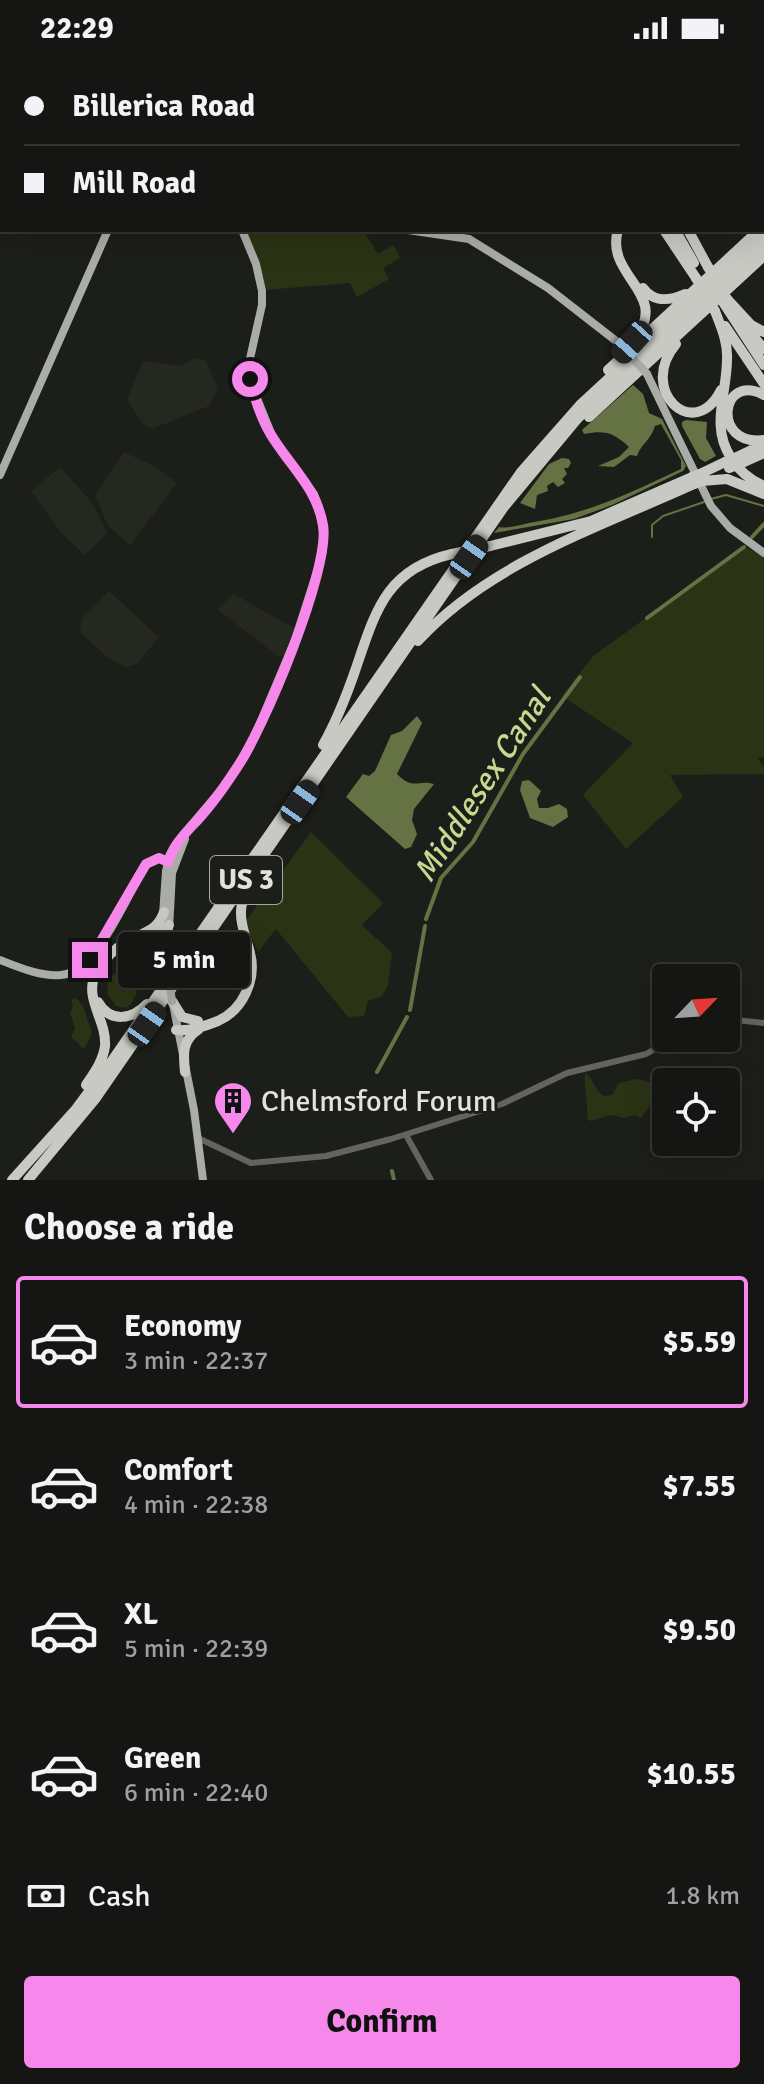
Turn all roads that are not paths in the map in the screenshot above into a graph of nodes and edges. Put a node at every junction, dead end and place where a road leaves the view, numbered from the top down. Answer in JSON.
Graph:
{"nodes":[{"id":1,"x":107,"y":232,"type":"edge"},
{"id":2,"x":243,"y":232,"type":"edge"},
{"id":3,"x":422,"y":232,"type":"edge"},
{"id":4,"x":620,"y":232,"type":"edge"},
{"id":5,"x":621,"y":232,"type":"edge"},
{"id":6,"x":671,"y":232,"type":"edge"},
{"id":7,"x":688,"y":232,"type":"edge"},
{"id":8,"x":688,"y":232,"type":"edge"},
{"id":9,"x":747,"y":232,"type":"edge"},
{"id":10,"x":757,"y":232,"type":"edge"},
{"id":11,"x":764,"y":235,"type":"edge"},
{"id":12,"x":764,"y":246,"type":"edge"},
{"id":13,"x":764,"y":256,"type":"edge"},
{"id":14,"x":764,"y":267,"type":"edge"},
{"id":15,"x":704,"y":275,"type":"junction"},
{"id":16,"x":741,"y":277,"type":"junction"},
{"id":17,"x":719,"y":305,"type":"junction"},
{"id":18,"x":736,"y":313,"type":"junction"},
{"id":19,"x":764,"y":332,"type":"edge"},
{"id":20,"x":764,"y":349,"type":"edge"},
{"id":21,"x":764,"y":357,"type":"edge"},
{"id":22,"x":764,"y":365,"type":"edge"},
{"id":23,"x":764,"y":375,"type":"edge"},
{"id":24,"x":725,"y":378,"type":"junction"},
{"id":25,"x":764,"y":384,"type":"edge"},
{"id":26,"x":591,"y":387,"type":"junction"},
{"id":27,"x":764,"y":395,"type":"edge"},
{"id":28,"x":764,"y":442,"type":"edge"},
{"id":29,"x":764,"y":453,"type":"edge"},
{"id":30,"x":739,"y":460,"type":"junction"},
{"id":31,"x":535,"y":468,"type":"junction"},
{"id":32,"x":0,"y":475,"type":"edge"},
{"id":33,"x":515,"y":479,"type":"junction"},
{"id":34,"x":697,"y":479,"type":"junction"},
{"id":35,"x":764,"y":486,"type":"edge"},
{"id":36,"x":764,"y":494,"type":"edge"},
{"id":37,"x":764,"y":553,"type":"edge"},
{"id":38,"x":374,"y":695,"type":"junction"},
{"id":39,"x":285,"y":817,"type":"junction"},
{"id":40,"x":170,"y":865,"type":"junction"},
{"id":41,"x":164,"y":912,"type":"junction"},
{"id":42,"x":166,"y":933,"type":"junction"},
{"id":43,"x":142,"y":937,"type":"junction"},
{"id":44,"x":0,"y":960,"type":"edge"},
{"id":45,"x":166,"y":961,"type":"junction"},
{"id":46,"x":181,"y":975,"type":"junction"},
{"id":47,"x":164,"y":984,"type":"junction"},
{"id":48,"x":172,"y":1001,"type":"junction"},
{"id":49,"x":740,"y":1020,"type":"edge"},
{"id":50,"x":201,"y":1023,"type":"junction"},
{"id":51,"x":764,"y":1023,"type":"edge"},
{"id":52,"x":176,"y":1030,"type":"junction"},
{"id":53,"x":652,"y":1051,"type":"edge"},
{"id":54,"x":185,"y":1072,"type":"junction"},
{"id":55,"x":406,"y":1135,"type":"junction"},
{"id":56,"x":51,"y":1138,"type":"junction"},
{"id":57,"x":198,"y":1138,"type":"junction"},
{"id":58,"x":12,"y":1180,"type":"edge"},
{"id":59,"x":28,"y":1180,"type":"edge"},
{"id":60,"x":203,"y":1180,"type":"edge"},
{"id":61,"x":431,"y":1180,"type":"edge"}],
"edges":[{"from":1,"to":32,"type":"main road"},
{"from":2,"to":40,"type":"main road"},
{"from":3,"to":37,"type":"main road","bridge":true},
{"from":4,"to":26,"type":"highway"},
{"from":5,"to":15,"type":"highway"},
{"from":6,"to":15,"type":"highway"},
{"from":7,"to":15,"type":"highway"},
{"from":8,"to":15,"type":"highway"},
{"from":9,"to":15,"type":"highway"},
{"from":10,"to":15,"type":"highway"},
{"from":11,"to":33,"type":"highway","number":"US 3"},
{"from":12,"to":31,"type":"highway","number":"US 3"},
{"from":13,"to":16,"type":"highway"},
{"from":14,"to":16,"type":"highway"},
{"from":15,"to":17,"type":"highway","bridge":true},
{"from":15,"to":17,"type":"highway","bridge":true},
{"from":15,"to":26,"type":"highway"},
{"from":16,"to":17,"type":"highway"},
{"from":17,"to":18,"type":"highway"},
{"from":17,"to":19,"type":"highway"},
{"from":17,"to":22,"type":"highway"},
{"from":17,"to":23,"type":"highway"},
{"from":17,"to":24,"type":"highway"},
{"from":17,"to":24,"type":"highway"},
{"from":17,"to":25,"type":"highway"},
{"from":17,"to":31,"type":"highway"},
{"from":18,"to":20,"type":"highway"},
{"from":18,"to":21,"type":"highway"},
{"from":24,"to":35,"type":"highway"},
{"from":26,"to":33,"type":"highway"},
{"from":27,"to":28,"type":"highway"},
{"from":28,"to":30,"type":"highway"},
{"from":29,"to":30,"type":"highway"},
{"from":30,"to":34,"type":"highway","bridge":true},
{"from":31,"to":38,"type":"highway","number":"US 3"},
{"from":33,"to":39,"type":"highway","number":"US 3"},
{"from":34,"to":36,"type":"highway"},
{"from":34,"to":38,"type":"highway"},
{"from":34,"to":39,"type":"highway","bridge":true},
{"from":38,"to":39,"type":"highway","number":"US 3"},
{"from":39,"to":46,"type":"highway","number":"US 3"},
{"from":39,"to":47,"type":"highway","number":"US 3"},
{"from":39,"to":50,"type":"highway"},
{"from":40,"to":41,"type":"main road"},
{"from":40,"to":42,"type":"main road"},
{"from":40,"to":44,"type":"main road"},
{"from":41,"to":42,"type":"main road"},
{"from":41,"to":43,"type":"highway"},
{"from":42,"to":43,"type":"highway"},
{"from":42,"to":45,"type":"main road"},
{"from":43,"to":45,"type":"highway"},
{"from":43,"to":47,"type":"highway"},
{"from":43,"to":56,"type":"highway"},
{"from":45,"to":48,"type":"main road","bridge":true},
{"from":46,"to":50,"type":"highway"},
{"from":46,"to":59,"type":"highway","number":"US 3"},
{"from":47,"to":56,"type":"highway","number":"US 3"},
{"from":48,"to":50,"type":"highway"},
{"from":48,"to":52,"type":"main road"},
{"from":49,"to":51,"type":"street"},
{"from":50,"to":52,"type":"highway"},
{"from":50,"to":54,"type":"highway"},
{"from":52,"to":54,"type":"main road"},
{"from":53,"to":55,"type":"street"},
{"from":54,"to":57,"type":"main road"},
{"from":55,"to":57,"type":"street"},
{"from":55,"to":61,"type":"street"},
{"from":56,"to":58,"type":"highway","number":"US 3"},
{"from":57,"to":60,"type":"main road"}]}
